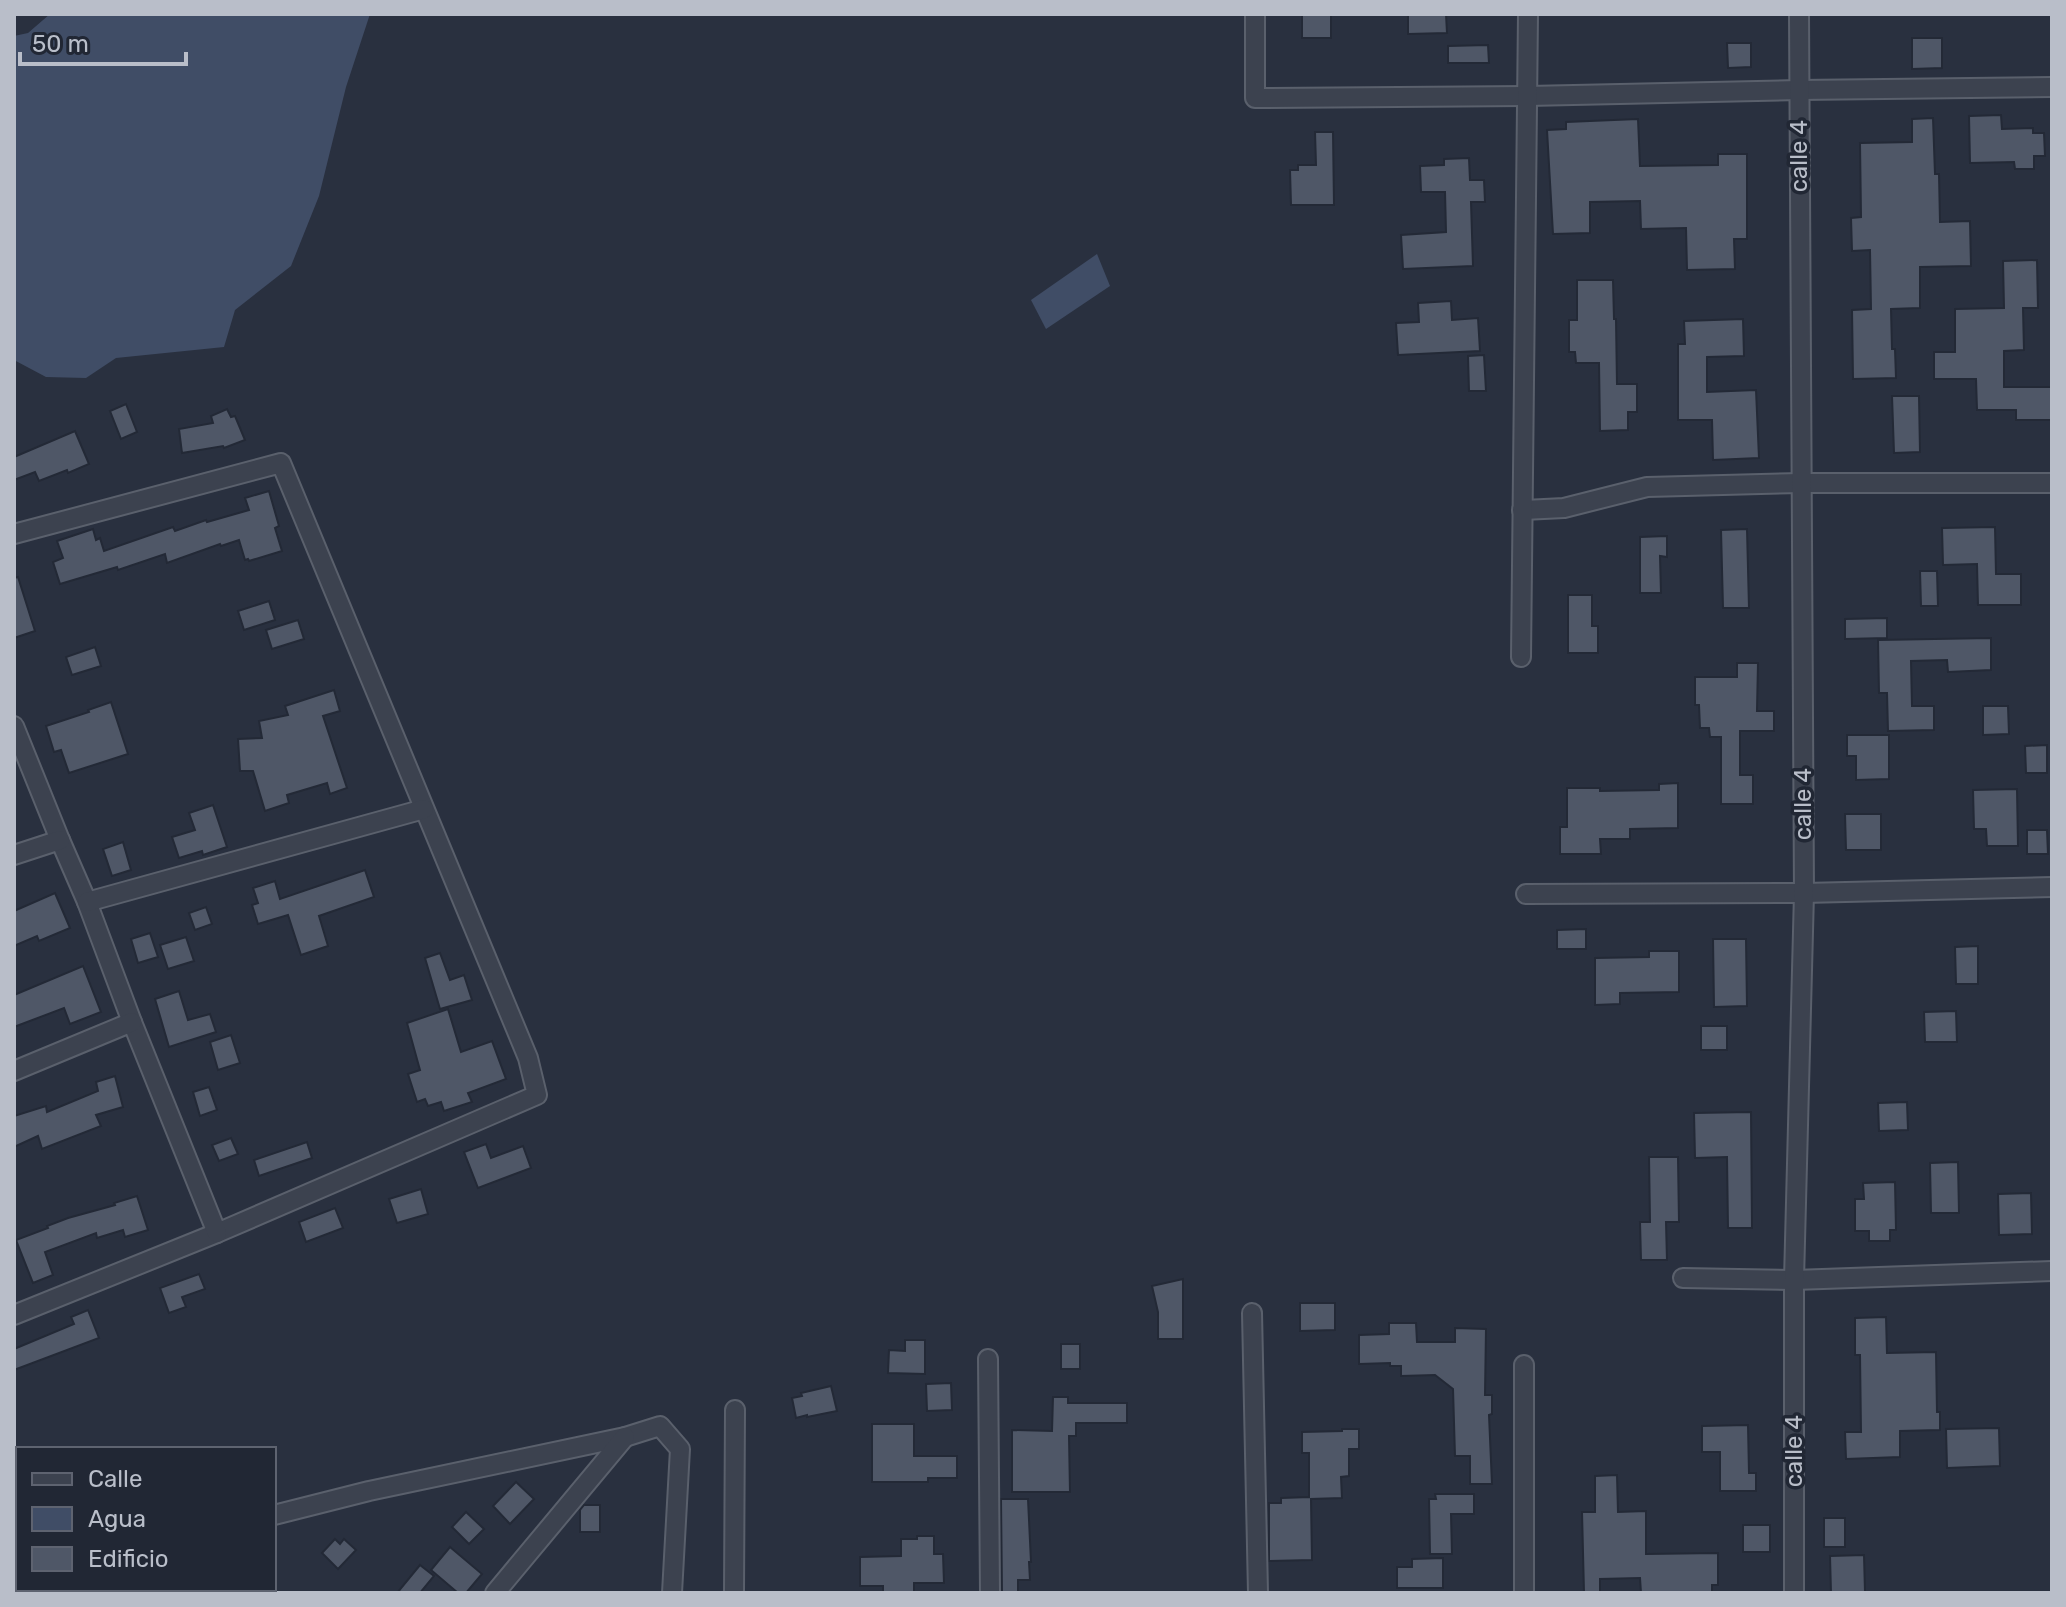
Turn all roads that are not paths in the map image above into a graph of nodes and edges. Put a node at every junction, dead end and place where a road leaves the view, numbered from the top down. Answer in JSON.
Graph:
{"nodes":[{"id":1,"x":1255,"y":14,"type":"edge"},
{"id":2,"x":1528,"y":14,"type":"edge"},
{"id":3,"x":1799,"y":14,"type":"edge"},
{"id":4,"x":2052,"y":87,"type":"edge"},
{"id":5,"x":1799,"y":90,"type":"junction"},
{"id":6,"x":1528,"y":96,"type":"junction"},
{"id":7,"x":1801,"y":483,"type":"junction"},
{"id":8,"x":2052,"y":483,"type":"edge"},
{"id":9,"x":1522,"y":510,"type":"junction"},
{"id":10,"x":14,"y":534,"type":"edge"},
{"id":11,"x":1521,"y":657,"type":"dead end"},
{"id":12,"x":15,"y":734,"type":"edge"},
{"id":13,"x":424,"y":809,"type":"junction"},
{"id":14,"x":60,"y":840,"type":"junction"},
{"id":15,"x":14,"y":855,"type":"edge"},
{"id":16,"x":2052,"y":887,"type":"edge"},
{"id":17,"x":1804,"y":893,"type":"junction"},
{"id":18,"x":1526,"y":894,"type":"dead end"},
{"id":19,"x":87,"y":902,"type":"junction"},
{"id":20,"x":132,"y":1022,"type":"junction"},
{"id":21,"x":14,"y":1071,"type":"edge"},
{"id":22,"x":217,"y":1233,"type":"junction"},
{"id":23,"x":2052,"y":1271,"type":"edge"},
{"id":24,"x":1683,"y":1278,"type":"dead end"},
{"id":25,"x":1794,"y":1280,"type":"junction"},
{"id":26,"x":1252,"y":1313,"type":"dead end"},
{"id":27,"x":14,"y":1315,"type":"edge"},
{"id":28,"x":988,"y":1359,"type":"dead end"},
{"id":29,"x":1524,"y":1365,"type":"dead end"},
{"id":30,"x":735,"y":1410,"type":"dead end"},
{"id":31,"x":625,"y":1437,"type":"junction"},
{"id":32,"x":276,"y":1514,"type":"edge"},
{"id":33,"x":495,"y":1593,"type":"edge"},
{"id":34,"x":672,"y":1593,"type":"edge"},
{"id":35,"x":734,"y":1593,"type":"edge"},
{"id":36,"x":990,"y":1593,"type":"edge"},
{"id":37,"x":1258,"y":1593,"type":"edge"},
{"id":38,"x":1524,"y":1593,"type":"edge"},
{"id":39,"x":1794,"y":1593,"type":"edge"}],
"edges":[{"from":1,"to":6,"type":"street"},
{"from":2,"to":6,"type":"street"},
{"from":3,"to":5,"type":"street","name":"calle 4"},
{"from":4,"to":5,"type":"street"},
{"from":5,"to":6,"type":"street"},
{"from":5,"to":7,"type":"street","name":"calle 4"},
{"from":6,"to":9,"type":"street"},
{"from":7,"to":8,"type":"street"},
{"from":7,"to":9,"type":"street"},
{"from":7,"to":17,"type":"street","name":"calle 4"},
{"from":9,"to":11,"type":"street"},
{"from":10,"to":13,"type":"street"},
{"from":12,"to":14,"type":"street"},
{"from":13,"to":19,"type":"street"},
{"from":13,"to":22,"type":"street"},
{"from":14,"to":15,"type":"street"},
{"from":14,"to":19,"type":"street"},
{"from":16,"to":17,"type":"street"},
{"from":17,"to":18,"type":"street"},
{"from":17,"to":25,"type":"street","name":"calle 4"},
{"from":19,"to":20,"type":"street"},
{"from":20,"to":21,"type":"street"},
{"from":20,"to":22,"type":"street"},
{"from":22,"to":27,"type":"street"},
{"from":23,"to":25,"type":"street"},
{"from":24,"to":25,"type":"street"},
{"from":25,"to":39,"type":"street","name":"calle 4"},
{"from":26,"to":37,"type":"street"},
{"from":28,"to":36,"type":"street"},
{"from":29,"to":38,"type":"street"},
{"from":30,"to":35,"type":"street"},
{"from":31,"to":32,"type":"street"},
{"from":31,"to":33,"type":"street"},
{"from":31,"to":34,"type":"street"}]}
